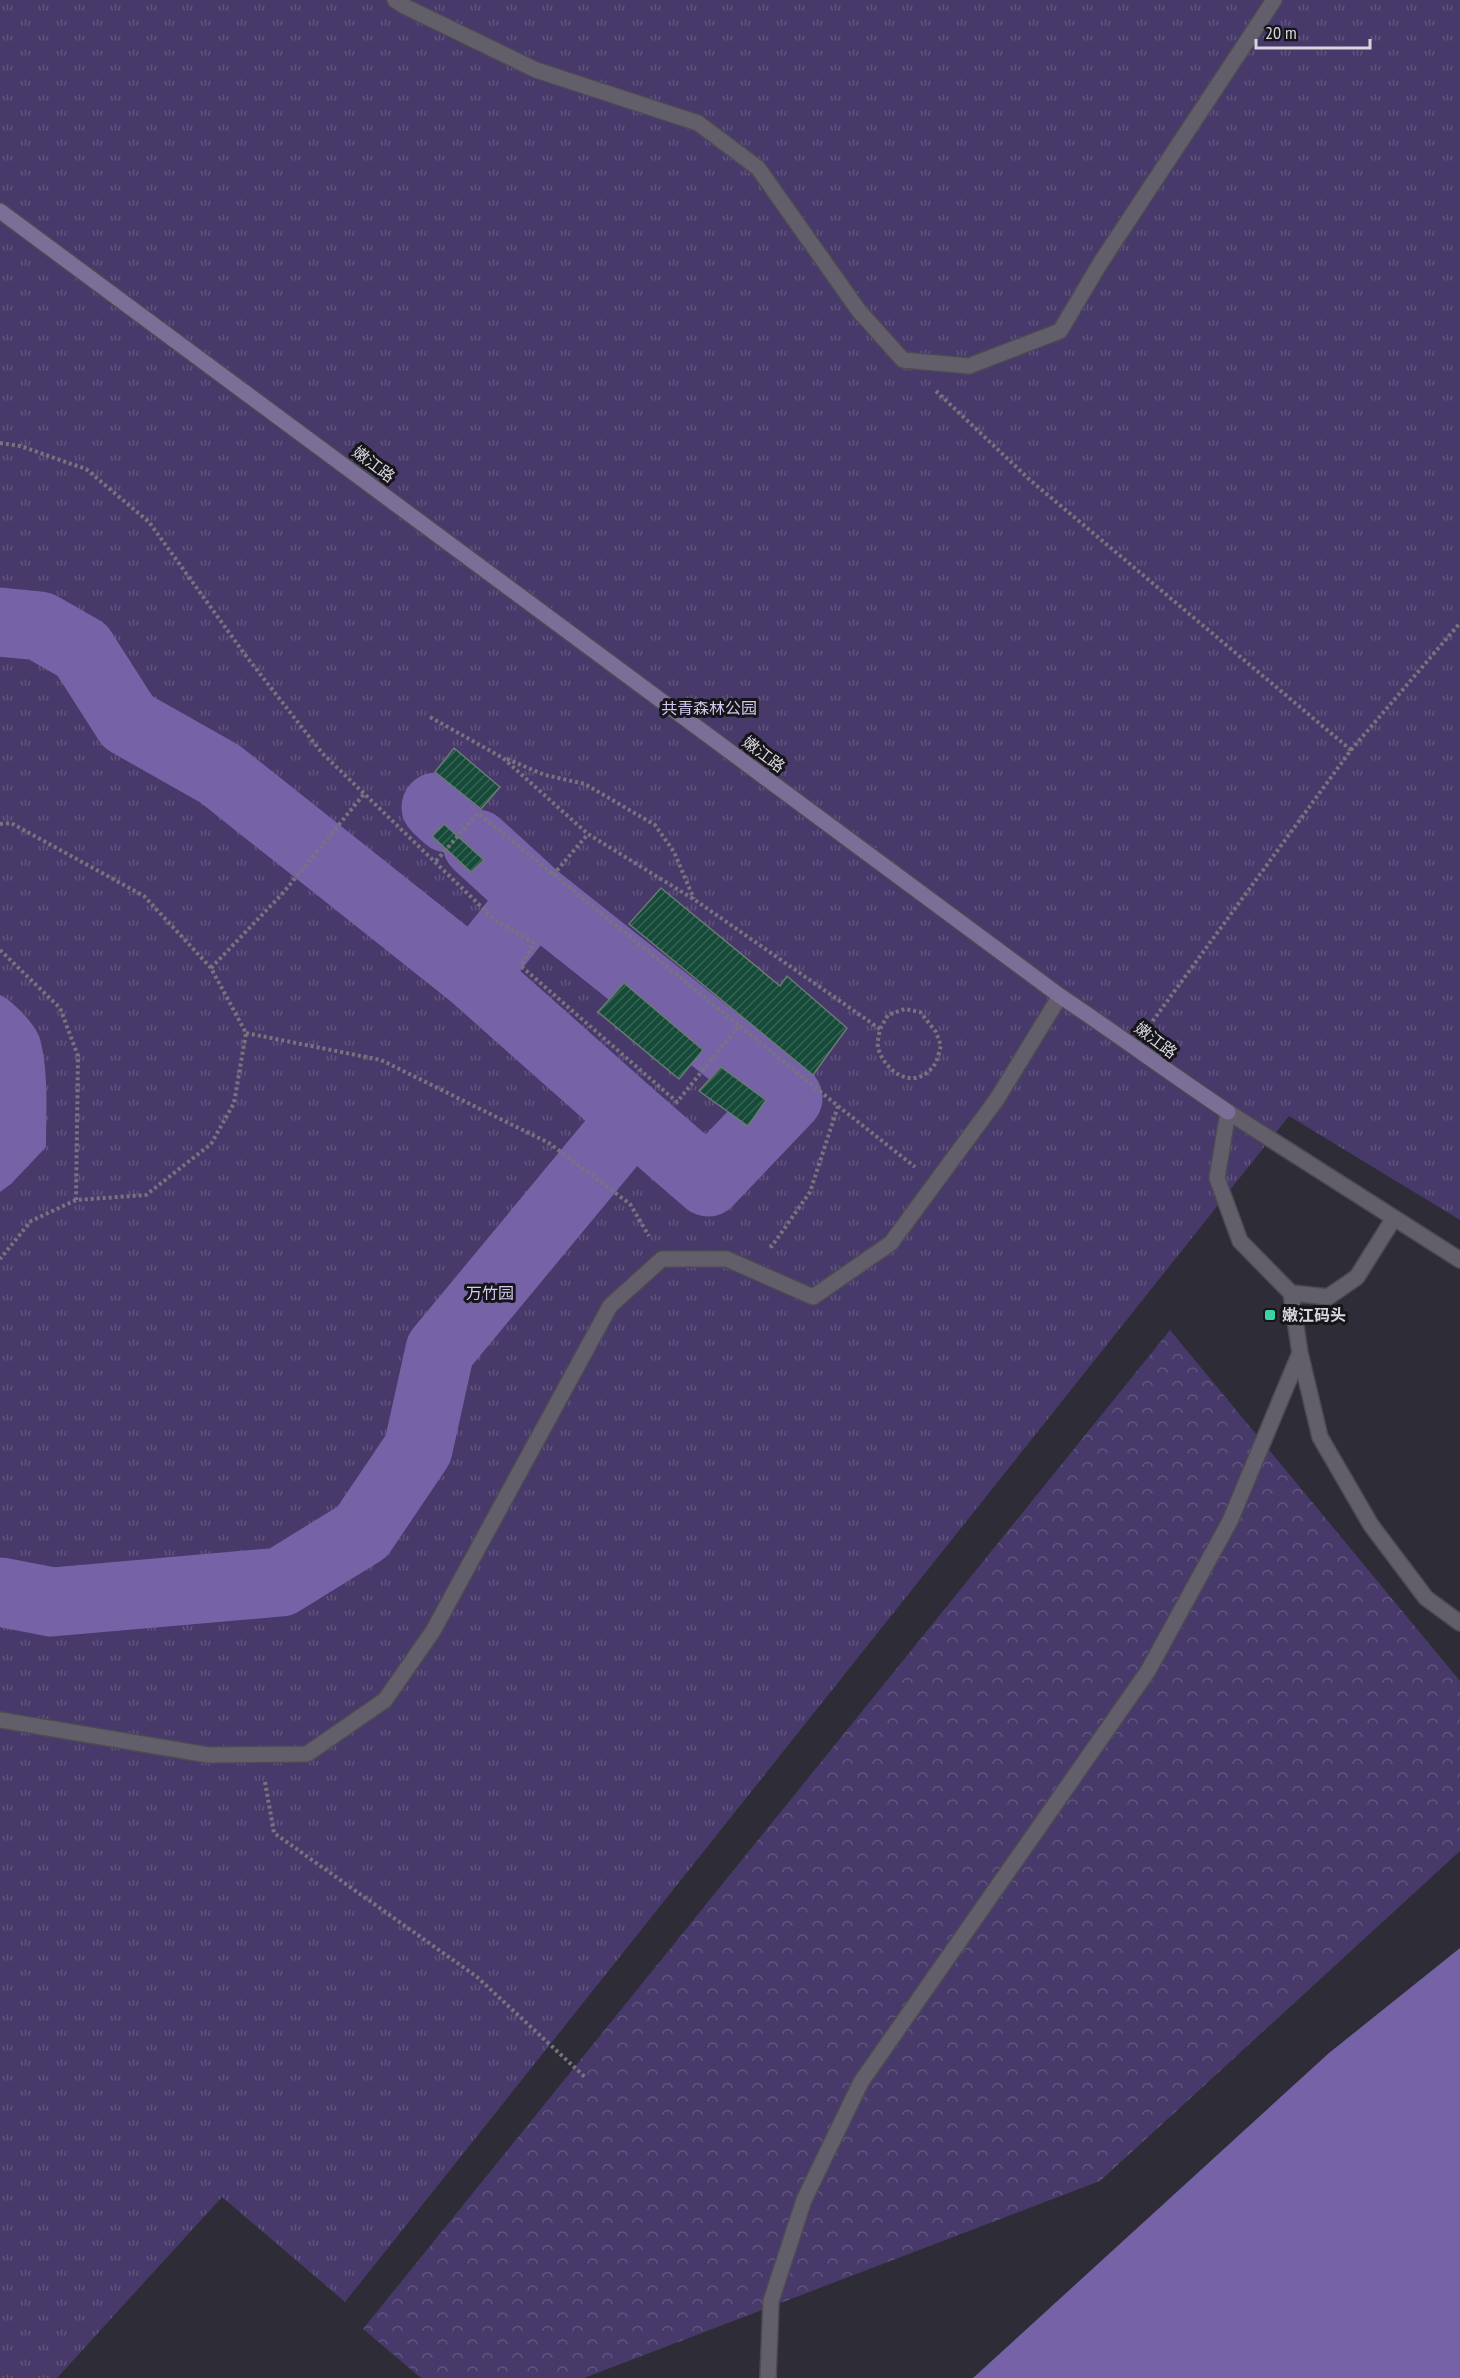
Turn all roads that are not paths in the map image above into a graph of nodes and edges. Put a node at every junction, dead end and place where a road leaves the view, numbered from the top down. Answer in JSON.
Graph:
{"nodes":[{"id":1,"x":395,"y":0,"type":"edge"},
{"id":2,"x":1274,"y":0,"type":"edge"},
{"id":3,"x":0,"y":211,"type":"edge"},
{"id":4,"x":1060,"y":996,"type":"junction"},
{"id":5,"x":1228,"y":1113,"type":"junction"},
{"id":6,"x":1395,"y":1218,"type":"junction"},
{"id":7,"x":1460,"y":1260,"type":"edge"},
{"id":8,"x":1291,"y":1293,"type":"junction"},
{"id":9,"x":1300,"y":1353,"type":"junction"},
{"id":10,"x":1460,"y":1623,"type":"edge"},
{"id":11,"x":0,"y":1720,"type":"edge"},
{"id":12,"x":768,"y":2378,"type":"edge"}],
"edges":[{"from":1,"to":2,"type":"street"},
{"from":3,"to":4,"type":"street","name":"嫩江路"},
{"from":4,"to":5,"type":"street","name":"嫩江路"},
{"from":4,"to":11,"type":"street"},
{"from":5,"to":6,"type":"street"},
{"from":5,"to":8,"type":"street"},
{"from":6,"to":7,"type":"street"},
{"from":6,"to":8,"type":"street"},
{"from":8,"to":9,"type":"street"},
{"from":9,"to":10,"type":"street"},
{"from":9,"to":12,"type":"street"}]}
